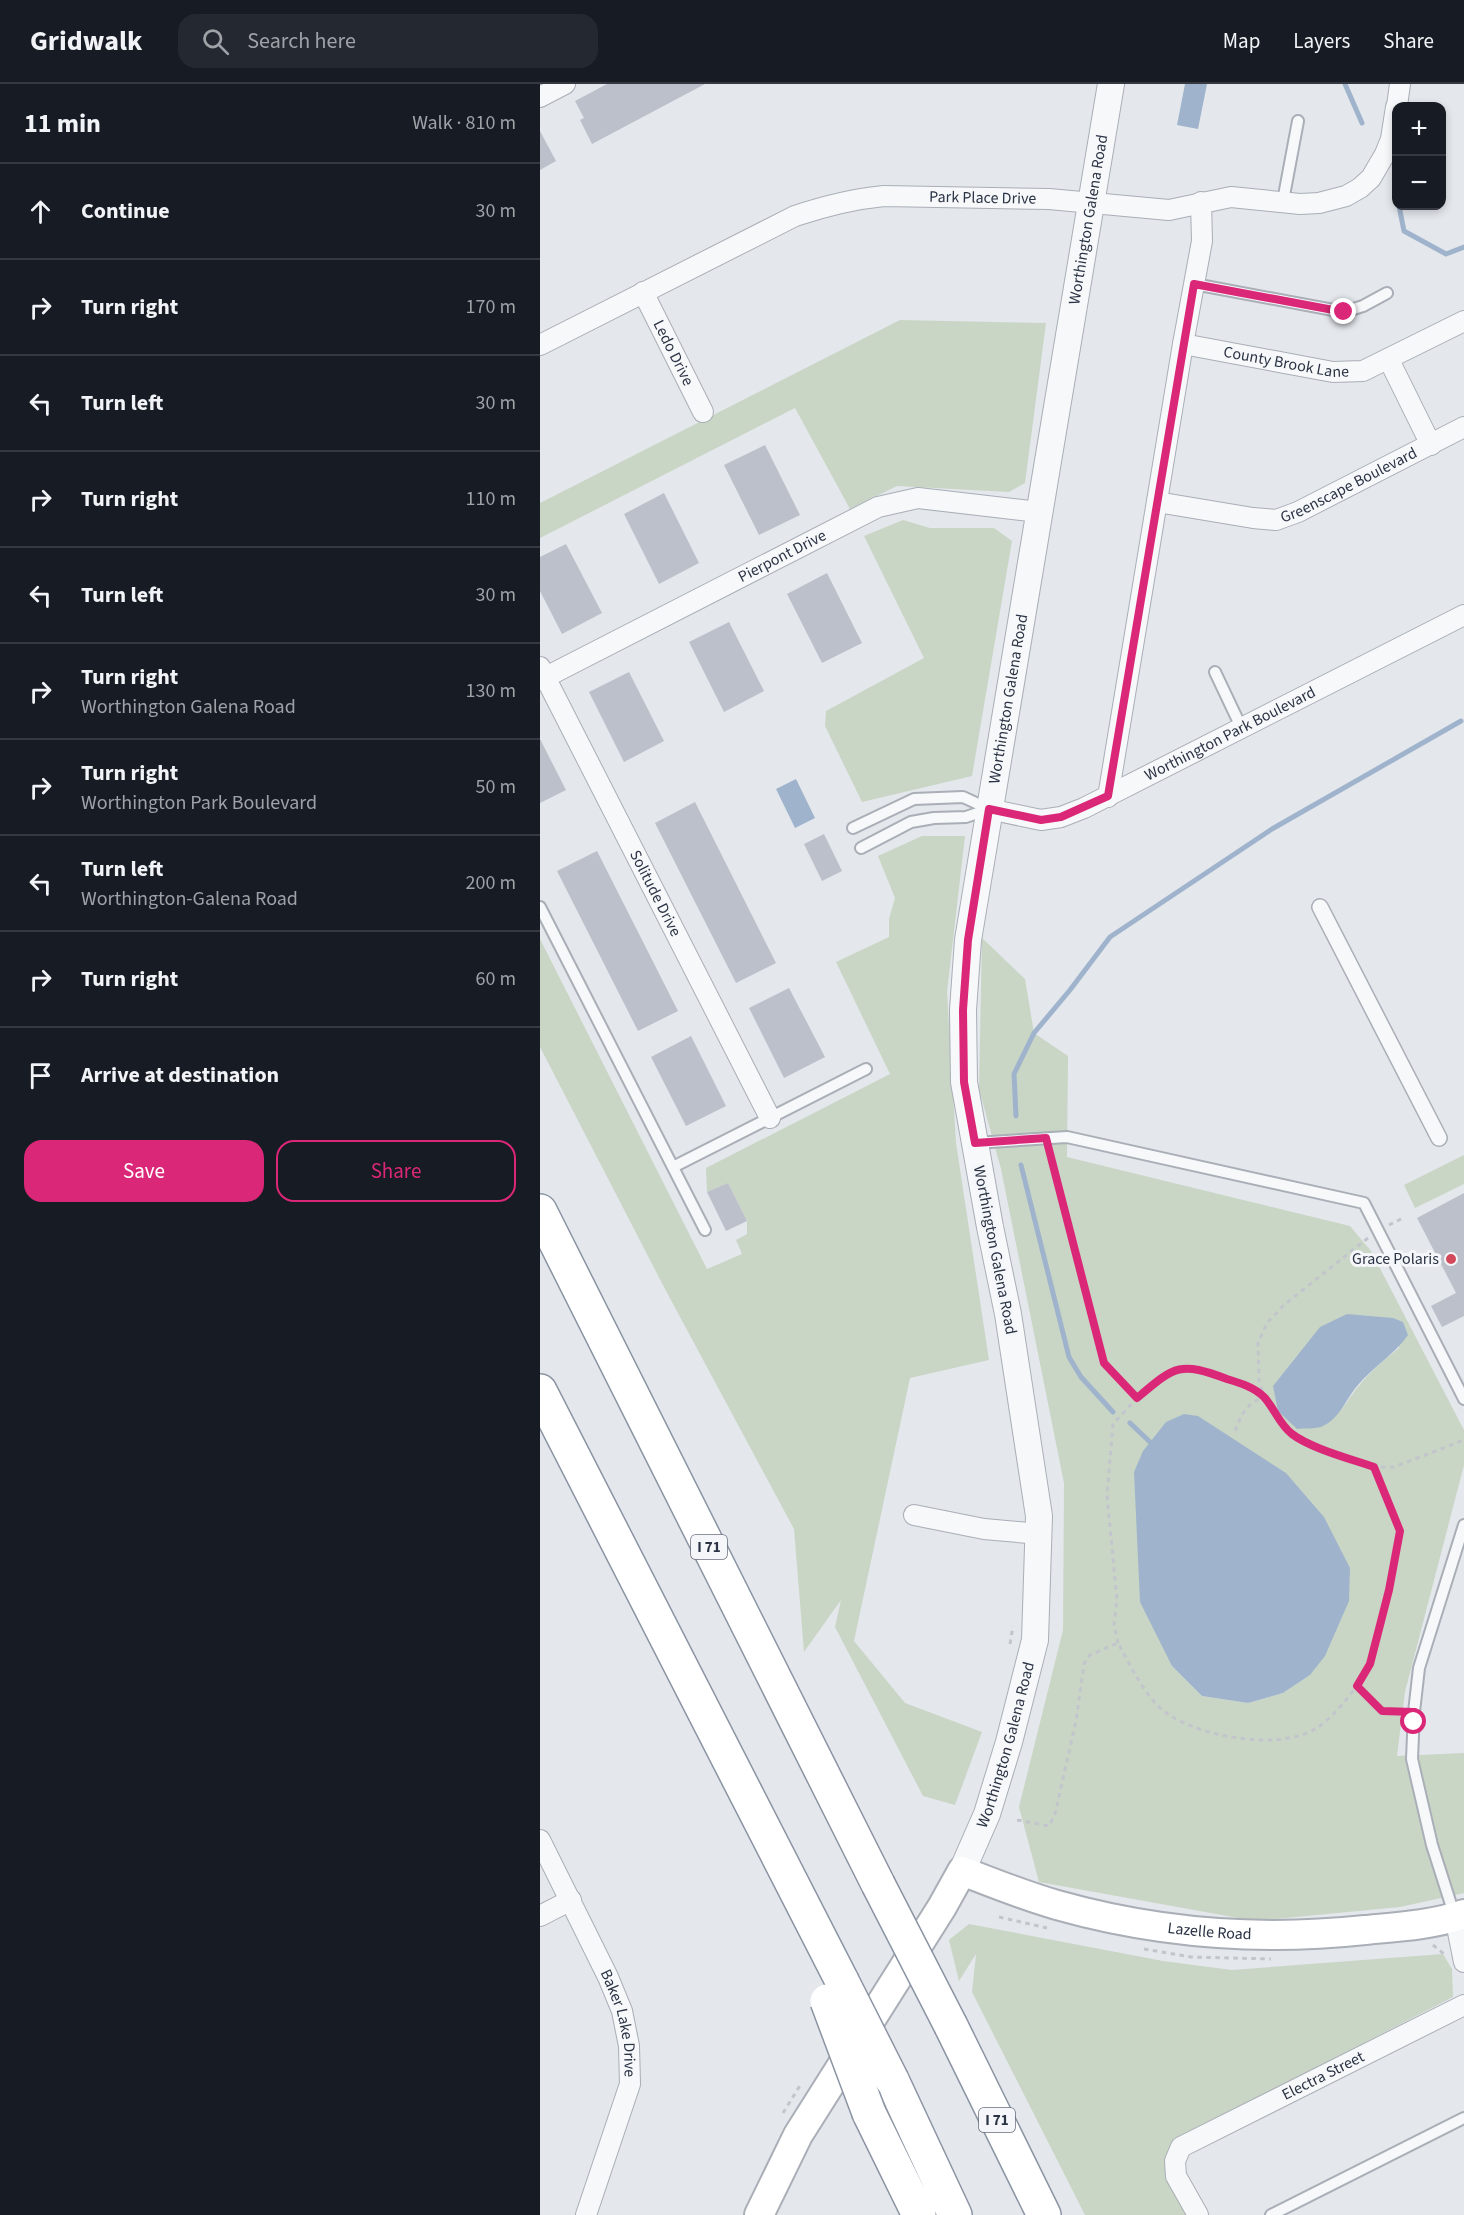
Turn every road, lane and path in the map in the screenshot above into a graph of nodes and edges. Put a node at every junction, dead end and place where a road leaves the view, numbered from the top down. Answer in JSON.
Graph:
{"nodes":[{"id":1,"x":565,"y":84,"type":"edge"},
{"id":2,"x":1111,"y":84,"type":"edge"},
{"id":3,"x":1400,"y":84,"type":"edge"},
{"id":4,"x":540,"y":97,"type":"edge"},
{"id":5,"x":1398,"y":102,"type":"edge"},
{"id":6,"x":1298,"y":121,"type":"dead end"},
{"id":7,"x":1392,"y":134,"type":"edge"},
{"id":8,"x":1283,"y":201,"type":"junction"},
{"id":9,"x":1201,"y":202,"type":"junction"},
{"id":10,"x":1090,"y":203,"type":"junction"},
{"id":11,"x":1194,"y":284,"type":"junction"},
{"id":12,"x":643,"y":292,"type":"junction"},
{"id":13,"x":1387,"y":293,"type":"dead end"},
{"id":14,"x":1464,"y":321,"type":"edge"},
{"id":15,"x":1183,"y":344,"type":"junction"},
{"id":16,"x":540,"y":345,"type":"edge"},
{"id":17,"x":1389,"y":360,"type":"junction"},
{"id":18,"x":703,"y":412,"type":"dead end"},
{"id":19,"x":1464,"y":427,"type":"edge"},
{"id":20,"x":1431,"y":445,"type":"junction"},
{"id":21,"x":1156,"y":502,"type":"junction"},
{"id":22,"x":1039,"y":512,"type":"junction"},
{"id":23,"x":1464,"y":615,"type":"edge"},
{"id":24,"x":1215,"y":672,"type":"dead end"},
{"id":25,"x":542,"y":675,"type":"edge"},
{"id":26,"x":1242,"y":729,"type":"junction"},
{"id":27,"x":1108,"y":796,"type":"junction"},
{"id":28,"x":989,"y":809,"type":"junction"},
{"id":29,"x":853,"y":828,"type":"dead end"},
{"id":30,"x":861,"y":848,"type":"dead end"},
{"id":31,"x":540,"y":907,"type":"edge"},
{"id":32,"x":1320,"y":907,"type":"dead end"},
{"id":33,"x":866,"y":1069,"type":"dead end"},
{"id":34,"x":770,"y":1118,"type":"junction"},
{"id":35,"x":1046,"y":1138,"type":"junction"},
{"id":36,"x":1439,"y":1138,"type":"dead end"},
{"id":37,"x":975,"y":1143,"type":"junction"},
{"id":38,"x":673,"y":1167,"type":"junction"},
{"id":39,"x":540,"y":1211,"type":"edge"},
{"id":40,"x":1401,"y":1219,"type":"dead end"},
{"id":41,"x":705,"y":1230,"type":"dead end"},
{"id":42,"x":1378,"y":1230,"type":"junction"},
{"id":43,"x":540,"y":1391,"type":"edge"},
{"id":44,"x":1264,"y":1397,"type":"junction"},
{"id":45,"x":1137,"y":1398,"type":"junction"},
{"id":46,"x":1464,"y":1399,"type":"edge"},
{"id":47,"x":1235,"y":1432,"type":"dead end"},
{"id":48,"x":1464,"y":1440,"type":"edge"},
{"id":49,"x":1374,"y":1467,"type":"junction"},
{"id":50,"x":914,"y":1515,"type":"dead end"},
{"id":51,"x":1464,"y":1525,"type":"edge"},
{"id":52,"x":1040,"y":1534,"type":"junction"},
{"id":53,"x":1118,"y":1643,"type":"junction"},
{"id":54,"x":1357,"y":1686,"type":"junction"},
{"id":55,"x":1414,"y":1712,"type":"junction"},
{"id":56,"x":1017,"y":1820,"type":"dead end"},
{"id":57,"x":540,"y":1840,"type":"edge"},
{"id":58,"x":962,"y":1872,"type":"junction"},
{"id":59,"x":571,"y":1900,"type":"junction"},
{"id":60,"x":540,"y":1916,"type":"edge"},
{"id":61,"x":1460,"y":1916,"type":"edge"},
{"id":62,"x":1464,"y":1962,"type":"edge"},
{"id":63,"x":834,"y":1991,"type":"junction"},
{"id":64,"x":1464,"y":2005,"type":"edge"},
{"id":65,"x":1464,"y":2118,"type":"edge"},
{"id":66,"x":585,"y":2215,"type":"edge"},
{"id":67,"x":759,"y":2215,"type":"edge"},
{"id":68,"x":919,"y":2215,"type":"edge"},
{"id":69,"x":955,"y":2215,"type":"edge"},
{"id":70,"x":1044,"y":2215,"type":"edge"},
{"id":71,"x":1198,"y":2215,"type":"edge"},
{"id":72,"x":1271,"y":2215,"type":"edge"}],
"edges":[{"from":1,"to":4,"type":"street"},
{"from":2,"to":10,"type":"street","name":"Worthington Galena Road"},
{"from":3,"to":5,"type":"street","name":"Park Place Drive"},
{"from":6,"to":8,"type":"lane"},
{"from":7,"to":8,"type":"street","name":"Park Place Drive"},
{"from":8,"to":9,"type":"street","name":"Park Place Drive"},
{"from":9,"to":10,"type":"street","name":"Park Place Drive"},
{"from":9,"to":11,"type":"street"},
{"from":10,"to":12,"type":"street","name":"Park Place Drive"},
{"from":10,"to":22,"type":"street","name":"Worthington Galena Road"},
{"from":11,"to":13,"type":"lane"},
{"from":11,"to":15,"type":"street"},
{"from":12,"to":16,"type":"street","name":"Park Place Drive"},
{"from":12,"to":18,"type":"street","name":"Ledo Drive"},
{"from":14,"to":17,"type":"street","name":"County Brook Lane"},
{"from":15,"to":17,"type":"street","name":"County Brook Lane"},
{"from":15,"to":21,"type":"street"},
{"from":17,"to":20,"type":"street"},
{"from":19,"to":20,"type":"street","name":"Greenscape Boulevard"},
{"from":20,"to":21,"type":"street","name":"Greenscape Boulevard"},
{"from":21,"to":27,"type":"street"},
{"from":22,"to":25,"type":"street","name":"Pierpont Drive"},
{"from":22,"to":28,"type":"street","name":"Worthington Galena Road"},
{"from":23,"to":26,"type":"street","name":"Worthington Park Boulevard"},
{"from":24,"to":26,"type":"lane"},
{"from":25,"to":34,"type":"street","name":"Solitude Drive"},
{"from":26,"to":27,"type":"street","name":"Worthington Park Boulevard"},
{"from":27,"to":28,"type":"street","name":"Worthington Park Boulevard"},
{"from":28,"to":29,"type":"lane"},
{"from":28,"to":30,"type":"lane"},
{"from":28,"to":37,"type":"street","name":"Worthington Galena Road"},
{"from":31,"to":38,"type":"lane"},
{"from":32,"to":36,"type":"street"},
{"from":33,"to":34,"type":"lane"},
{"from":34,"to":38,"type":"lane"},
{"from":35,"to":37,"type":"lane"},
{"from":35,"to":42,"type":"lane"},
{"from":35,"to":45,"type":"path"},
{"from":37,"to":52,"type":"street","name":"Worthington Galena Road"},
{"from":38,"to":41,"type":"lane"},
{"from":39,"to":70,"type":"highway","number":"I 71","bridge":true},
{"from":40,"to":42,"type":"path"},
{"from":42,"to":44,"type":"path"},
{"from":42,"to":46,"type":"lane"},
{"from":43,"to":63,"type":"highway"},
{"from":44,"to":45,"type":"path"},
{"from":44,"to":47,"type":"path"},
{"from":44,"to":49,"type":"path"},
{"from":45,"to":53,"type":"path"},
{"from":48,"to":49,"type":"path"},
{"from":49,"to":54,"type":"path"},
{"from":50,"to":52,"type":"street"},
{"from":51,"to":55,"type":"lane"},
{"from":52,"to":58,"type":"street","name":"Worthington Galena Road"},
{"from":53,"to":54,"type":"path"},
{"from":53,"to":56,"type":"path"},
{"from":54,"to":55,"type":"path"},
{"from":55,"to":61,"type":"lane"},
{"from":57,"to":59,"type":"street","name":"Baker Lake Drive"},
{"from":58,"to":61,"type":"main road","name":"Lazelle Road"},
{"from":58,"to":67,"type":"main road","name":"Worthington Galena Road"},
{"from":59,"to":60,"type":"street"},
{"from":59,"to":66,"type":"street","name":"Baker Lake Drive"},
{"from":61,"to":62,"type":"street"},
{"from":63,"to":68,"type":"highway","bridge":true},
{"from":63,"to":69,"type":"highway","bridge":true},
{"from":64,"to":71,"type":"street","name":"Electra Street"},
{"from":65,"to":72,"type":"lane"}]}
